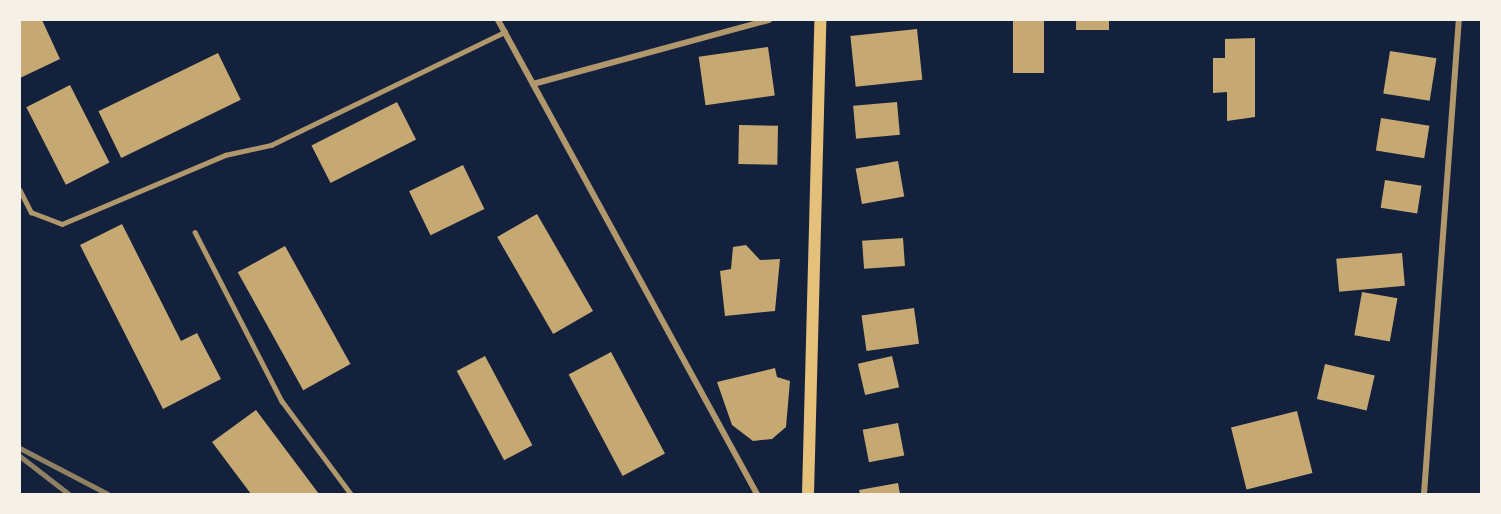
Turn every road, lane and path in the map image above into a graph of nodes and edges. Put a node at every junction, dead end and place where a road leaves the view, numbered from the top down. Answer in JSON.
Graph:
{"nodes":[{"id":1,"x":498,"y":20,"type":"edge"},
{"id":2,"x":769,"y":20,"type":"edge"},
{"id":3,"x":820,"y":20,"type":"edge"},
{"id":4,"x":1459,"y":20,"type":"edge"},
{"id":5,"x":505,"y":32,"type":"junction"},
{"id":6,"x":533,"y":84,"type":"junction"},
{"id":7,"x":20,"y":190,"type":"edge"},
{"id":8,"x":195,"y":232,"type":"dead end"},
{"id":9,"x":351,"y":495,"type":"edge"},
{"id":10,"x":757,"y":495,"type":"edge"},
{"id":11,"x":808,"y":495,"type":"edge"},
{"id":12,"x":1424,"y":495,"type":"edge"}],
"edges":[{"from":1,"to":5,"type":"street"},
{"from":2,"to":6,"type":"street"},
{"from":3,"to":11,"type":"main road"},
{"from":4,"to":12,"type":"street"},
{"from":5,"to":6,"type":"street"},
{"from":5,"to":7,"type":"lane"},
{"from":6,"to":10,"type":"street"},
{"from":8,"to":9,"type":"lane"}]}
